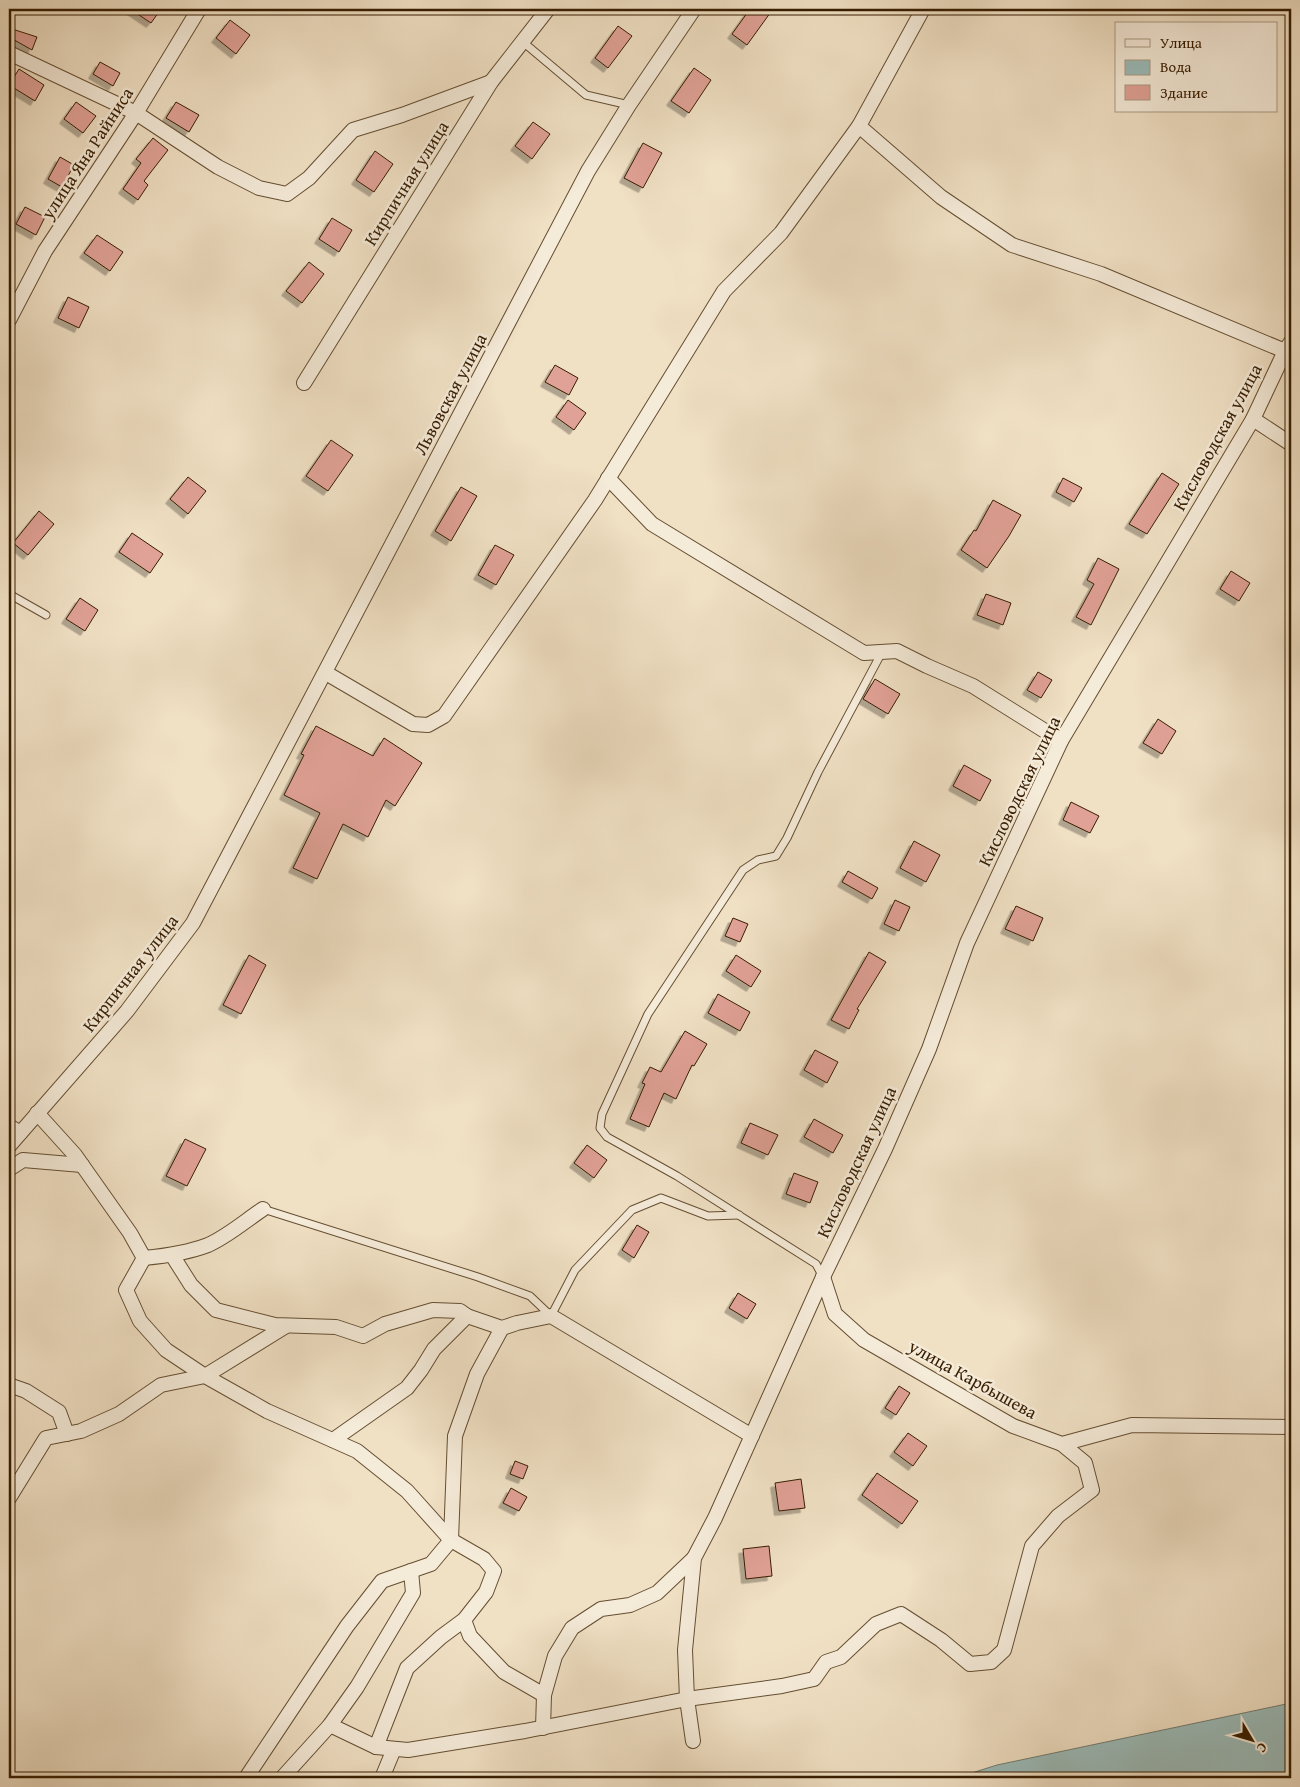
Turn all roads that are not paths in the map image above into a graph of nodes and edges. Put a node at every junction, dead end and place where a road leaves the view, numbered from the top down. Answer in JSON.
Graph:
{"nodes":[{"id":1,"x":199,"y":9,"type":"edge"},
{"id":2,"x":548,"y":9,"type":"edge"},
{"id":3,"x":694,"y":9,"type":"edge"},
{"id":4,"x":923,"y":9,"type":"edge"},
{"id":5,"x":523,"y":42,"type":"junction"},
{"id":6,"x":9,"y":54,"type":"edge"},
{"id":7,"x":491,"y":82,"type":"junction"},
{"id":8,"x":629,"y":105,"type":"junction"},
{"id":9,"x":136,"y":113,"type":"junction"},
{"id":10,"x":859,"y":126,"type":"junction"},
{"id":11,"x":9,"y":320,"type":"edge"},
{"id":12,"x":1288,"y":347,"type":"edge"},
{"id":13,"x":304,"y":383,"type":"dead end"},
{"id":14,"x":1253,"y":419,"type":"junction"},
{"id":15,"x":1291,"y":444,"type":"edge"},
{"id":16,"x":608,"y":478,"type":"junction"},
{"id":17,"x":9,"y":594,"type":"edge"},
{"id":18,"x":46,"y":614,"type":"dead end"},
{"id":19,"x":882,"y":652,"type":"junction"},
{"id":20,"x":326,"y":673,"type":"junction"},
{"id":21,"x":1061,"y":740,"type":"junction"},
{"id":22,"x":256,"y":806,"type":"joint"},
{"id":23,"x":37,"y":1113,"type":"junction"},
{"id":24,"x":14,"y":1130,"type":"edge"},
{"id":25,"x":9,"y":1146,"type":"edge"},
{"id":26,"x":82,"y":1165,"type":"junction"},
{"id":27,"x":9,"y":1169,"type":"edge"},
{"id":28,"x":263,"y":1209,"type":"joint"},
{"id":29,"x":739,"y":1215,"type":"junction"},
{"id":30,"x":172,"y":1255,"type":"junction"},
{"id":31,"x":144,"y":1258,"type":"junction"},
{"id":32,"x":823,"y":1277,"type":"junction"},
{"id":33,"x":468,"y":1316,"type":"junction"},
{"id":34,"x":551,"y":1316,"type":"junction"},
{"id":35,"x":286,"y":1326,"type":"junction"},
{"id":36,"x":502,"y":1328,"type":"junction"},
{"id":37,"x":205,"y":1376,"type":"junction"},
{"id":38,"x":9,"y":1385,"type":"edge"},
{"id":39,"x":1291,"y":1427,"type":"edge"},
{"id":40,"x":67,"y":1434,"type":"junction"},
{"id":41,"x":752,"y":1436,"type":"junction"},
{"id":42,"x":333,"y":1440,"type":"junction"},
{"id":43,"x":1062,"y":1444,"type":"junction"},
{"id":44,"x":9,"y":1498,"type":"edge"},
{"id":45,"x":451,"y":1540,"type":"junction"},
{"id":46,"x":694,"y":1558,"type":"junction"},
{"id":47,"x":411,"y":1571,"type":"junction"},
{"id":48,"x":464,"y":1620,"type":"junction"},
{"id":49,"x":544,"y":1695,"type":"junction"},
{"id":50,"x":687,"y":1699,"type":"junction"},
{"id":51,"x":330,"y":1724,"type":"junction"},
{"id":52,"x":543,"y":1728,"type":"junction"},
{"id":53,"x":693,"y":1741,"type":"dead end"},
{"id":54,"x":376,"y":1747,"type":"junction"},
{"id":55,"x":394,"y":1749,"type":"junction"},
{"id":56,"x":246,"y":1778,"type":"edge"},
{"id":57,"x":282,"y":1778,"type":"edge"},
{"id":58,"x":382,"y":1778,"type":"edge"}],
"edges":[{"from":1,"to":9,"type":"street","name":"улица Яна Райниса"},
{"from":2,"to":5,"type":"street","name":"Кирпичная улица"},
{"from":3,"to":8,"type":"street","name":"Львовская улица"},
{"from":4,"to":10,"type":"street"},
{"from":5,"to":7,"type":"street","name":"Кирпичная улица"},
{"from":5,"to":8,"type":"lane"},
{"from":6,"to":9,"type":"street"},
{"from":7,"to":9,"type":"street"},
{"from":7,"to":13,"type":"street","name":"Кирпичная улица"},
{"from":8,"to":20,"type":"street","name":"Львовская улица"},
{"from":9,"to":11,"type":"street","name":"улица Яна Райниса"},
{"from":10,"to":12,"type":"street"},
{"from":10,"to":16,"type":"street"},
{"from":12,"to":14,"type":"street","name":"Кисловодская улица"},
{"from":14,"to":15,"type":"street"},
{"from":14,"to":21,"type":"street","name":"Кисловодская улица"},
{"from":16,"to":19,"type":"street"},
{"from":16,"to":20,"type":"street"},
{"from":17,"to":18,"type":"lane"},
{"from":19,"to":21,"type":"street"},
{"from":19,"to":29,"type":"lane"},
{"from":20,"to":22,"type":"street","name":"Львовская улица"},
{"from":21,"to":32,"type":"street","name":"Кисловодская улица"},
{"from":22,"to":23,"type":"street","name":"Кирпичная улица"},
{"from":23,"to":24,"type":"street","name":"Кирпичная улица"},
{"from":23,"to":26,"type":"street"},
{"from":24,"to":25,"type":"street","name":"Кирпичная улица"},
{"from":26,"to":27,"type":"street"},
{"from":26,"to":31,"type":"street"},
{"from":28,"to":30,"type":"street"},
{"from":28,"to":34,"type":"lane"},
{"from":29,"to":32,"type":"lane"},
{"from":29,"to":34,"type":"lane"},
{"from":30,"to":31,"type":"street"},
{"from":30,"to":35,"type":"street"},
{"from":31,"to":37,"type":"street"},
{"from":32,"to":41,"type":"street","name":"Кисловодская улица"},
{"from":32,"to":43,"type":"street","name":"улица Карбышева"},
{"from":33,"to":35,"type":"street"},
{"from":33,"to":36,"type":"street"},
{"from":33,"to":42,"type":"street"},
{"from":34,"to":36,"type":"street"},
{"from":34,"to":41,"type":"street"},
{"from":35,"to":37,"type":"street"},
{"from":36,"to":45,"type":"street"},
{"from":37,"to":40,"type":"street"},
{"from":37,"to":42,"type":"street"},
{"from":38,"to":40,"type":"street"},
{"from":39,"to":43,"type":"street"},
{"from":40,"to":44,"type":"street"},
{"from":41,"to":46,"type":"street","name":"Кисловодская улица"},
{"from":42,"to":45,"type":"street"},
{"from":43,"to":50,"type":"street","name":"улица Карбышева"},
{"from":45,"to":47,"type":"street"},
{"from":45,"to":48,"type":"street"},
{"from":46,"to":49,"type":"street"},
{"from":46,"to":50,"type":"street"},
{"from":47,"to":51,"type":"street"},
{"from":47,"to":56,"type":"street"},
{"from":48,"to":49,"type":"street"},
{"from":48,"to":54,"type":"street"},
{"from":49,"to":52,"type":"street"},
{"from":50,"to":52,"type":"street"},
{"from":50,"to":53,"type":"street"},
{"from":51,"to":54,"type":"street"},
{"from":51,"to":57,"type":"street"},
{"from":52,"to":55,"type":"street"},
{"from":54,"to":55,"type":"street"},
{"from":55,"to":58,"type":"street"}]}
